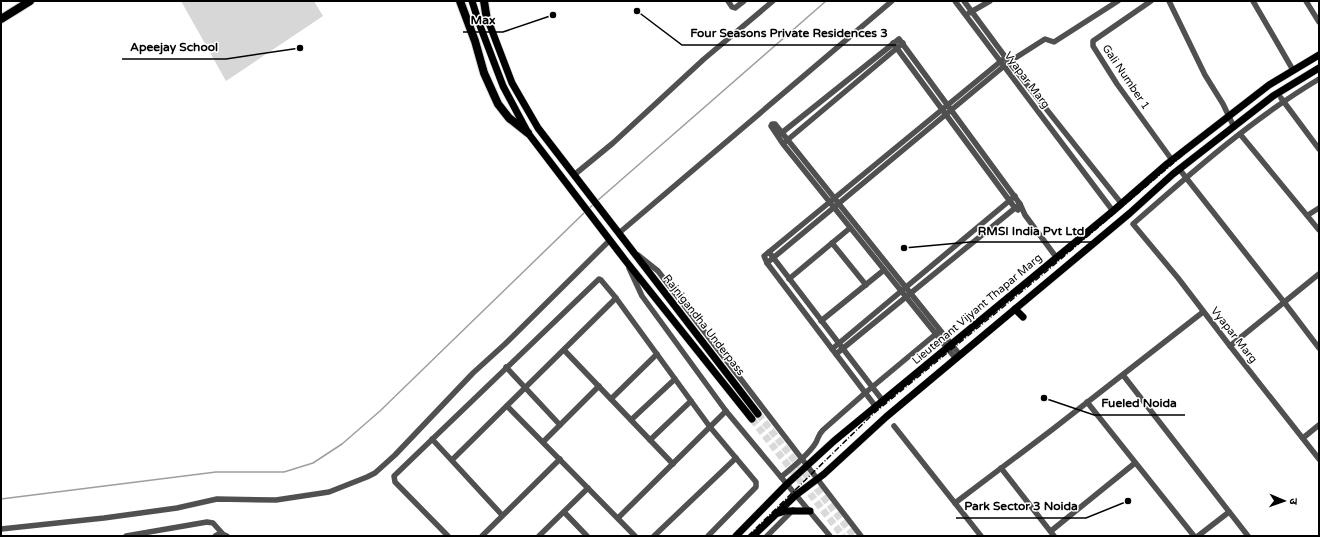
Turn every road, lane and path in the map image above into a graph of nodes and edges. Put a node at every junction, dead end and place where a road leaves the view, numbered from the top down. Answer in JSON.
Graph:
{"nodes":[{"id":1,"x":30,"y":1,"type":"edge"},
{"id":2,"x":460,"y":1,"type":"edge"},
{"id":3,"x":468,"y":1,"type":"edge"},
{"id":4,"x":472,"y":1,"type":"edge"},
{"id":5,"x":483,"y":1,"type":"edge"},
{"id":6,"x":728,"y":1,"type":"edge"},
{"id":7,"x":744,"y":1,"type":"edge"},
{"id":8,"x":773,"y":1,"type":"edge"},
{"id":9,"x":892,"y":1,"type":"edge"},
{"id":10,"x":955,"y":1,"type":"edge"},
{"id":11,"x":964,"y":1,"type":"edge"},
{"id":12,"x":990,"y":1,"type":"edge"},
{"id":13,"x":1118,"y":1,"type":"edge"},
{"id":14,"x":1151,"y":1,"type":"edge"},
{"id":15,"x":1169,"y":1,"type":"edge"},
{"id":16,"x":1253,"y":1,"type":"edge"},
{"id":17,"x":1306,"y":1,"type":"edge"},
{"id":18,"x":972,"y":11,"type":"junction"},
{"id":19,"x":966,"y":15,"type":"junction"},
{"id":20,"x":467,"y":17,"type":"junction"},
{"id":21,"x":1,"y":18,"type":"edge"},
{"id":22,"x":487,"y":20,"type":"joint"},
{"id":23,"x":1319,"y":22,"type":"edge"},
{"id":24,"x":892,"y":43,"type":"junction"},
{"id":25,"x":903,"y":43,"type":"junction"},
{"id":26,"x":896,"y":48,"type":"junction"},
{"id":27,"x":1319,"y":55,"type":"edge"},
{"id":28,"x":1001,"y":61,"type":"junction"},
{"id":29,"x":1007,"y":62,"type":"junction"},
{"id":30,"x":1319,"y":68,"type":"edge"},
{"id":31,"x":1293,"y":70,"type":"junction"},
{"id":32,"x":1319,"y":80,"type":"edge"},
{"id":33,"x":1278,"y":93,"type":"junction"},
{"id":34,"x":1283,"y":101,"type":"junction"},
{"id":35,"x":948,"y":104,"type":"junction"},
{"id":36,"x":942,"y":109,"type":"junction"},
{"id":37,"x":952,"y":110,"type":"junction"},
{"id":38,"x":946,"y":115,"type":"junction"},
{"id":39,"x":1229,"y":116,"type":"junction"},
{"id":40,"x":1234,"y":127,"type":"junction"},
{"id":41,"x":528,"y":133,"type":"junction"},
{"id":42,"x":1240,"y":134,"type":"junction"},
{"id":43,"x":786,"y":142,"type":"junction"},
{"id":44,"x":1319,"y":149,"type":"edge"},
{"id":45,"x":1172,"y":160,"type":"junction"},
{"id":46,"x":1180,"y":170,"type":"junction"},
{"id":47,"x":575,"y":177,"type":"junction"},
{"id":48,"x":1186,"y":178,"type":"junction"},
{"id":49,"x":1015,"y":196,"type":"junction"},
{"id":50,"x":832,"y":200,"type":"junction"},
{"id":51,"x":1010,"y":200,"type":"junction"},
{"id":52,"x":1121,"y":203,"type":"junction"},
{"id":53,"x":836,"y":206,"type":"junction"},
{"id":54,"x":1018,"y":206,"type":"junction"},
{"id":55,"x":1319,"y":208,"type":"edge"},
{"id":56,"x":1113,"y":209,"type":"junction"},
{"id":57,"x":1308,"y":215,"type":"junction"},
{"id":58,"x":984,"y":222,"type":"junction"},
{"id":59,"x":850,"y":228,"type":"junction"},
{"id":60,"x":990,"y":228,"type":"junction"},
{"id":61,"x":617,"y":230,"type":"junction"},
{"id":62,"x":1319,"y":230,"type":"edge"},
{"id":63,"x":608,"y":238,"type":"junction"},
{"id":64,"x":832,"y":243,"type":"junction"},
{"id":65,"x":632,"y":250,"type":"junction"},
{"id":66,"x":768,"y":252,"type":"junction"},
{"id":67,"x":947,"y":253,"type":"junction"},
{"id":68,"x":1056,"y":257,"type":"junction"},
{"id":69,"x":773,"y":258,"type":"junction"},
{"id":70,"x":625,"y":260,"type":"junction"},
{"id":71,"x":952,"y":260,"type":"junction"},
{"id":72,"x":767,"y":263,"type":"junction"},
{"id":73,"x":884,"y":270,"type":"junction"},
{"id":74,"x":1319,"y":274,"type":"edge"},
{"id":75,"x":789,"y":279,"type":"junction"},
{"id":76,"x":866,"y":285,"type":"junction"},
{"id":77,"x":903,"y":289,"type":"junction"},
{"id":78,"x":908,"y":295,"type":"junction"},
{"id":79,"x":616,"y":298,"type":"junction"},
{"id":80,"x":1284,"y":302,"type":"junction"},
{"id":81,"x":1015,"y":309,"type":"junction"},
{"id":82,"x":1203,"y":312,"type":"junction"},
{"id":83,"x":1023,"y":317,"type":"dead end"},
{"id":84,"x":821,"y":321,"type":"junction"},
{"id":85,"x":938,"y":333,"type":"junction"},
{"id":86,"x":838,"y":344,"type":"junction"},
{"id":87,"x":1230,"y":346,"type":"junction"},
{"id":88,"x":949,"y":347,"type":"junction"},
{"id":89,"x":1319,"y":348,"type":"edge"},
{"id":90,"x":842,"y":349,"type":"junction"},
{"id":91,"x":564,"y":350,"type":"junction"},
{"id":92,"x":834,"y":352,"type":"junction"},
{"id":93,"x":657,"y":354,"type":"junction"},
{"id":94,"x":958,"y":357,"type":"junction"},
{"id":95,"x":506,"y":367,"type":"junction"},
{"id":96,"x":1123,"y":375,"type":"junction"},
{"id":97,"x":675,"y":379,"type":"junction"},
{"id":98,"x":599,"y":386,"type":"junction"},
{"id":99,"x":525,"y":388,"type":"junction"},
{"id":100,"x":872,"y":388,"type":"junction"},
{"id":101,"x":865,"y":393,"type":"junction"},
{"id":102,"x":611,"y":399,"type":"junction"},
{"id":103,"x":691,"y":401,"type":"junction"},
{"id":104,"x":883,"y":401,"type":"junction"},
{"id":105,"x":1087,"y":402,"type":"junction"},
{"id":106,"x":507,"y":406,"type":"junction"},
{"id":107,"x":876,"y":407,"type":"junction"},
{"id":108,"x":726,"y":411,"type":"junction"},
{"id":109,"x":758,"y":414,"type":"tunnel mouth"},
{"id":110,"x":752,"y":419,"type":"tunnel mouth"},
{"id":111,"x":631,"y":420,"type":"junction"},
{"id":112,"x":560,"y":425,"type":"junction"},
{"id":113,"x":1319,"y":425,"type":"edge"},
{"id":114,"x":894,"y":426,"type":"dead end"},
{"id":115,"x":710,"y":427,"type":"junction"},
{"id":116,"x":1303,"y":438,"type":"junction"},
{"id":117,"x":432,"y":439,"type":"junction"},
{"id":118,"x":650,"y":440,"type":"junction"},
{"id":119,"x":543,"y":442,"type":"junction"},
{"id":120,"x":736,"y":458,"type":"junction"},
{"id":121,"x":802,"y":458,"type":"junction"},
{"id":122,"x":560,"y":459,"type":"junction"},
{"id":123,"x":1319,"y":459,"type":"edge"},
{"id":124,"x":452,"y":460,"type":"junction"},
{"id":125,"x":1135,"y":463,"type":"junction"},
{"id":126,"x":673,"y":464,"type":"junction"},
{"id":127,"x":808,"y":466,"type":"junction"},
{"id":128,"x":1002,"y":468,"type":"junction"},
{"id":129,"x":782,"y":477,"type":"junction"},
{"id":130,"x":818,"y":479,"type":"junction"},
{"id":131,"x":787,"y":484,"type":"junction"},
{"id":132,"x":588,"y":488,"type":"junction"},
{"id":133,"x":796,"y":495,"type":"junction"},
{"id":134,"x":955,"y":503,"type":"junction"},
{"id":135,"x":793,"y":510,"type":"junction"},
{"id":136,"x":810,"y":511,"type":"junction"},
{"id":137,"x":564,"y":512,"type":"junction"},
{"id":138,"x":1229,"y":512,"type":"junction"},
{"id":139,"x":502,"y":515,"type":"junction"},
{"id":140,"x":775,"y":515,"type":"junction"},
{"id":141,"x":618,"y":518,"type":"junction"},
{"id":142,"x":1,"y":528,"type":"edge"},
{"id":143,"x":1052,"y":534,"type":"edge"},
{"id":144,"x":224,"y":535,"type":"edge"},
{"id":145,"x":584,"y":535,"type":"edge"},
{"id":146,"x":126,"y":536,"type":"edge"},
{"id":147,"x":215,"y":536,"type":"edge"},
{"id":148,"x":448,"y":536,"type":"edge"},
{"id":149,"x":482,"y":536,"type":"edge"},
{"id":150,"x":539,"y":536,"type":"edge"},
{"id":151,"x":635,"y":536,"type":"edge"},
{"id":152,"x":654,"y":536,"type":"edge"},
{"id":153,"x":708,"y":536,"type":"edge"},
{"id":154,"x":736,"y":536,"type":"edge"},
{"id":155,"x":753,"y":536,"type":"edge"},
{"id":156,"x":767,"y":536,"type":"edge"},
{"id":157,"x":830,"y":536,"type":"edge"},
{"id":158,"x":861,"y":536,"type":"edge"},
{"id":159,"x":981,"y":536,"type":"edge"},
{"id":160,"x":1194,"y":536,"type":"edge"},
{"id":161,"x":1198,"y":536,"type":"edge"},
{"id":162,"x":1248,"y":536,"type":"edge"}],
"edges":[{"from":1,"to":21,"type":"highway"},
{"from":2,"to":20,"type":"highway"},
{"from":3,"to":20,"type":"highway"},
{"from":4,"to":41,"type":"main road","name":"Rajnigandha Underpass"},
{"from":5,"to":22,"type":"highway"},
{"from":6,"to":7,"type":"street"},
{"from":8,"to":47,"type":"street"},
{"from":9,"to":61,"type":"street"},
{"from":10,"to":19,"type":"street","name":"Vyapar Marg"},
{"from":11,"to":18,"type":"street","name":"Vyapar Marg"},
{"from":12,"to":18,"type":"street"},
{"from":13,"to":29,"type":"street"},
{"from":14,"to":45,"type":"street","name":"Gali Number 1"},
{"from":15,"to":39,"type":"street"},
{"from":16,"to":31,"type":"street"},
{"from":17,"to":23,"type":"street"},
{"from":18,"to":19,"type":"street"},
{"from":18,"to":29,"type":"street","name":"Vyapar Marg"},
{"from":19,"to":28,"type":"street","name":"Vyapar Marg"},
{"from":20,"to":41,"type":"highway"},
{"from":22,"to":47,"type":"main road","name":"Rajnigandha Underpass"},
{"from":24,"to":25,"type":"street"},
{"from":24,"to":26,"type":"street"},
{"from":24,"to":43,"type":"street"},
{"from":25,"to":26,"type":"street"},
{"from":25,"to":35,"type":"street"},
{"from":26,"to":36,"type":"street"},
{"from":26,"to":43,"type":"street"},
{"from":27,"to":31,"type":"main road","name":"Lieutenant Vijyant Thapar Marg"},
{"from":28,"to":29,"type":"street","name":"Vyapar Marg"},
{"from":28,"to":35,"type":"street"},
{"from":29,"to":37,"type":"street"},
{"from":29,"to":52,"type":"street","name":"Vyapar Marg"},
{"from":29,"to":56,"type":"street","name":"Vyapar Marg"},
{"from":30,"to":33,"type":"main road"},
{"from":31,"to":39,"type":"main road","name":"Lieutenant Vijyant Thapar Marg"},
{"from":32,"to":34,"type":"street"},
{"from":33,"to":34,"type":"street"},
{"from":33,"to":40,"type":"main road"},
{"from":34,"to":42,"type":"street"},
{"from":34,"to":44,"type":"street"},
{"from":35,"to":36,"type":"street"},
{"from":35,"to":37,"type":"street"},
{"from":36,"to":38,"type":"street"},
{"from":36,"to":50,"type":"street"},
{"from":37,"to":38,"type":"street"},
{"from":37,"to":49,"type":"street"},
{"from":38,"to":51,"type":"street"},
{"from":38,"to":53,"type":"street"},
{"from":39,"to":40,"type":"street"},
{"from":39,"to":45,"type":"main road","name":"Lieutenant Vijyant Thapar Marg"},
{"from":40,"to":46,"type":"main road"},
{"from":41,"to":63,"type":"main road","name":"Rajnigandha Underpass"},
{"from":42,"to":48,"type":"street"},
{"from":42,"to":57,"type":"street"},
{"from":43,"to":50,"type":"street"},
{"from":45,"to":52,"type":"main road","name":"Lieutenant Vijyant Thapar Marg"},
{"from":46,"to":48,"type":"street"},
{"from":46,"to":81,"type":"main road"},
{"from":47,"to":61,"type":"main road","name":"Rajnigandha Underpass"},
{"from":48,"to":80,"type":"street"},
{"from":48,"to":82,"type":"street","name":"Vyapar Marg"},
{"from":49,"to":51,"type":"street"},
{"from":49,"to":54,"type":"street"},
{"from":50,"to":53,"type":"street"},
{"from":50,"to":66,"type":"street"},
{"from":51,"to":54,"type":"street"},
{"from":51,"to":58,"type":"street"},
{"from":52,"to":56,"type":"main road","name":"Lieutenant Vijyant Thapar Marg"},
{"from":53,"to":59,"type":"street"},
{"from":53,"to":69,"type":"street"},
{"from":53,"to":77,"type":"street"},
{"from":54,"to":60,"type":"street"},
{"from":54,"to":68,"type":"street"},
{"from":55,"to":57,"type":"street"},
{"from":56,"to":68,"type":"main road","name":"Lieutenant Vijyant Thapar Marg"},
{"from":57,"to":62,"type":"street"},
{"from":58,"to":60,"type":"street"},
{"from":58,"to":67,"type":"street"},
{"from":59,"to":64,"type":"street"},
{"from":59,"to":73,"type":"street"},
{"from":60,"to":71,"type":"street"},
{"from":61,"to":65,"type":"main road","name":"Rajnigandha Underpass"},
{"from":63,"to":70,"type":"main road","name":"Rajnigandha Underpass"},
{"from":63,"to":142,"type":"street"},
{"from":64,"to":75,"type":"street"},
{"from":64,"to":76,"type":"street"},
{"from":65,"to":109,"type":"main road","name":"Rajnigandha Underpass"},
{"from":65,"to":121,"type":"street"},
{"from":66,"to":69,"type":"street"},
{"from":66,"to":72,"type":"street"},
{"from":67,"to":71,"type":"street"},
{"from":67,"to":77,"type":"street"},
{"from":68,"to":88,"type":"main road","name":"Lieutenant Vijyant Thapar Marg"},
{"from":69,"to":72,"type":"street"},
{"from":69,"to":75,"type":"street"},
{"from":70,"to":108,"type":"street"},
{"from":70,"to":110,"type":"main road","name":"Rajnigandha Underpass"},
{"from":71,"to":78,"type":"street"},
{"from":72,"to":92,"type":"street"},
{"from":73,"to":76,"type":"street"},
{"from":73,"to":77,"type":"street"},
{"from":74,"to":80,"type":"street"},
{"from":75,"to":84,"type":"street"},
{"from":76,"to":84,"type":"street"},
{"from":77,"to":78,"type":"street"},
{"from":77,"to":86,"type":"street"},
{"from":78,"to":85,"type":"street"},
{"from":78,"to":90,"type":"street"},
{"from":79,"to":91,"type":"street"},
{"from":79,"to":93,"type":"street"},
{"from":79,"to":95,"type":"street"},
{"from":80,"to":87,"type":"street"},
{"from":80,"to":89,"type":"street"},
{"from":81,"to":83,"type":"main road"},
{"from":81,"to":94,"type":"main road"},
{"from":82,"to":87,"type":"street","name":"Vyapar Marg"},
{"from":82,"to":96,"type":"street"},
{"from":84,"to":86,"type":"street"},
{"from":85,"to":88,"type":"street"},
{"from":85,"to":100,"type":"street"},
{"from":86,"to":90,"type":"street"},
{"from":86,"to":92,"type":"street"},
{"from":87,"to":116,"type":"street","name":"Vyapar Marg"},
{"from":88,"to":94,"type":"street"},
{"from":88,"to":104,"type":"main road","name":"Lieutenant Vijyant Thapar Marg"},
{"from":90,"to":92,"type":"street"},
{"from":90,"to":100,"type":"street"},
{"from":91,"to":98,"type":"street"},
{"from":91,"to":99,"type":"street"},
{"from":92,"to":101,"type":"street"},
{"from":93,"to":97,"type":"street"},
{"from":93,"to":102,"type":"street"},
{"from":94,"to":130,"type":"main road"},
{"from":95,"to":99,"type":"street"},
{"from":95,"to":117,"type":"street"},
{"from":96,"to":105,"type":"street"},
{"from":96,"to":138,"type":"street"},
{"from":97,"to":103,"type":"street"},
{"from":97,"to":111,"type":"street"},
{"from":98,"to":102,"type":"street"},
{"from":98,"to":112,"type":"street"},
{"from":99,"to":106,"type":"street"},
{"from":99,"to":112,"type":"street"},
{"from":100,"to":101,"type":"street"},
{"from":100,"to":104,"type":"street"},
{"from":101,"to":107,"type":"street"},
{"from":101,"to":121,"type":"street"},
{"from":102,"to":111,"type":"street"},
{"from":103,"to":115,"type":"street"},
{"from":103,"to":118,"type":"street"},
{"from":104,"to":107,"type":"main road","name":"Lieutenant Vijyant Thapar Marg"},
{"from":105,"to":125,"type":"street"},
{"from":105,"to":128,"type":"street"},
{"from":106,"to":119,"type":"street"},
{"from":106,"to":124,"type":"street"},
{"from":107,"to":127,"type":"main road","name":"Lieutenant Vijyant Thapar Marg"},
{"from":108,"to":115,"type":"street"},
{"from":108,"to":129,"type":"street"},
{"from":111,"to":118,"type":"street"},
{"from":112,"to":119,"type":"street"},
{"from":113,"to":116,"type":"street"},
{"from":114,"to":134,"type":"street"},
{"from":115,"to":120,"type":"street"},
{"from":115,"to":126,"type":"street"},
{"from":116,"to":123,"type":"street","name":"Vyapar Marg"},
{"from":117,"to":124,"type":"street"},
{"from":117,"to":148,"type":"street"},
{"from":118,"to":126,"type":"street"},
{"from":119,"to":122,"type":"street"},
{"from":120,"to":152,"type":"street"},
{"from":120,"to":153,"type":"street"},
{"from":121,"to":127,"type":"street"},
{"from":121,"to":129,"type":"street"},
{"from":122,"to":132,"type":"street"},
{"from":122,"to":139,"type":"street"},
{"from":124,"to":139,"type":"street"},
{"from":125,"to":143,"type":"street"},
{"from":125,"to":160,"type":"street"},
{"from":126,"to":141,"type":"street"},
{"from":127,"to":130,"type":"street"},
{"from":127,"to":131,"type":"main road","name":"Lieutenant Vijyant Thapar Marg"},
{"from":128,"to":134,"type":"street"},
{"from":128,"to":143,"type":"street"},
{"from":129,"to":131,"type":"street"},
{"from":130,"to":133,"type":"main road"},
{"from":130,"to":158,"type":"street"},
{"from":131,"to":133,"type":"street"},
{"from":131,"to":154,"type":"main road","name":"Lieutenant Vijyant Thapar Marg"},
{"from":132,"to":137,"type":"street"},
{"from":132,"to":141,"type":"street"},
{"from":133,"to":136,"type":"street"},
{"from":133,"to":140,"type":"main road"},
{"from":134,"to":159,"type":"street"},
{"from":135,"to":136,"type":"main road"},
{"from":135,"to":140,"type":"main road"},
{"from":135,"to":156,"type":"street"},
{"from":136,"to":157,"type":"street"},
{"from":137,"to":145,"type":"street"},
{"from":137,"to":150,"type":"street"},
{"from":138,"to":161,"type":"street"},
{"from":138,"to":162,"type":"street"},
{"from":139,"to":149,"type":"street"},
{"from":140,"to":155,"type":"main road"},
{"from":141,"to":151,"type":"street"},
{"from":144,"to":146,"type":"street"},
{"from":144,"to":147,"type":"street"}]}
